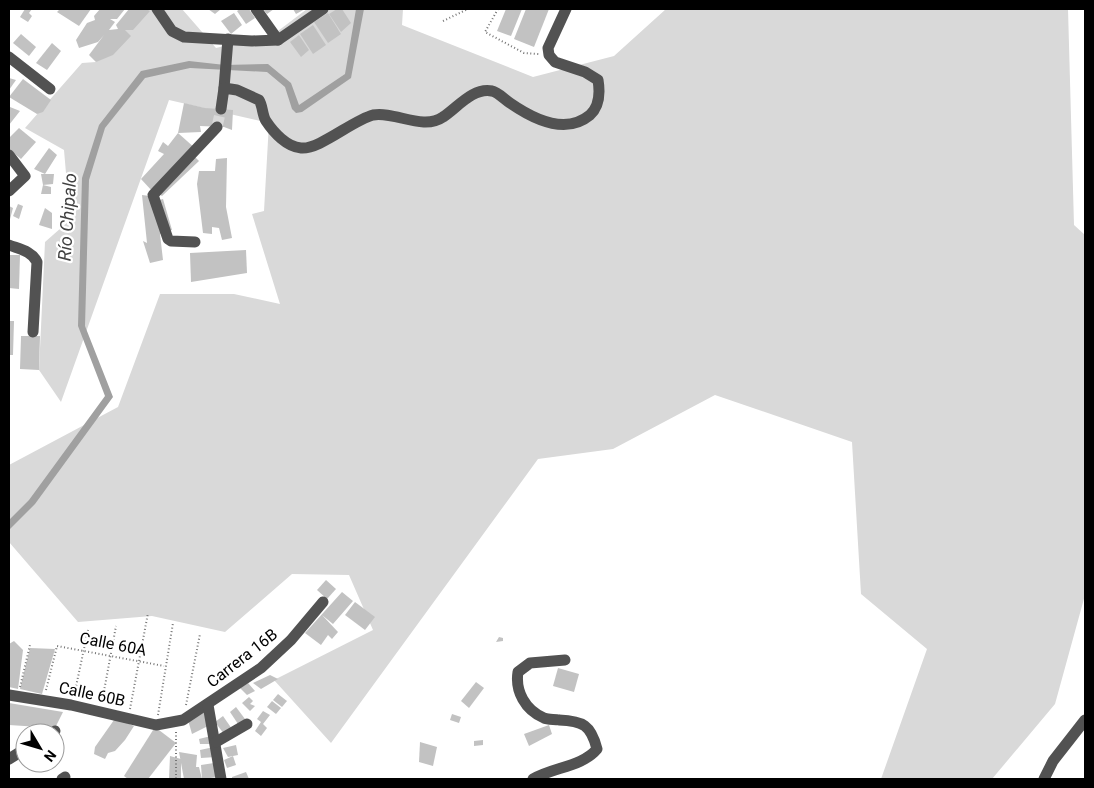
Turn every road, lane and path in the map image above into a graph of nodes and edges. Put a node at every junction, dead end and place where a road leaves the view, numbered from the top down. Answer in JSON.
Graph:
{"nodes":[{"id":1,"x":157,"y":9,"type":"edge"},
{"id":2,"x":256,"y":9,"type":"edge"},
{"id":3,"x":468,"y":9,"type":"edge"},
{"id":4,"x":498,"y":9,"type":"edge"},
{"id":5,"x":566,"y":9,"type":"edge"},
{"id":6,"x":319,"y":10,"type":"edge"},
{"id":7,"x":443,"y":21,"type":"dead end"},
{"id":8,"x":228,"y":39,"type":"junction"},
{"id":9,"x":278,"y":40,"type":"junction"},
{"id":10,"x":549,"y":55,"type":"junction"},
{"id":11,"x":9,"y":57,"type":"edge"},
{"id":12,"x":224,"y":83,"type":"junction"},
{"id":13,"x":50,"y":89,"type":"dead end"},
{"id":14,"x":221,"y":109,"type":"tunnel mouth"},
{"id":15,"x":217,"y":127,"type":"tunnel mouth"},
{"id":16,"x":9,"y":155,"type":"edge"},
{"id":17,"x":9,"y":191,"type":"edge"},
{"id":18,"x":195,"y":242,"type":"dead end"},
{"id":19,"x":9,"y":245,"type":"edge"},
{"id":20,"x":34,"y":332,"type":"dead end"},
{"id":21,"x":323,"y":602,"type":"dead end"},
{"id":22,"x":148,"y":613,"type":"dead end"},
{"id":23,"x":173,"y":623,"type":"dead end"},
{"id":24,"x":116,"y":626,"type":"dead end"},
{"id":25,"x":88,"y":630,"type":"dead end"},
{"id":26,"x":200,"y":634,"type":"dead end"},
{"id":27,"x":30,"y":645,"type":"dead end"},
{"id":28,"x":85,"y":650,"type":"junction"},
{"id":29,"x":111,"y":656,"type":"junction"},
{"id":30,"x":139,"y":660,"type":"junction"},
{"id":31,"x":564,"y":660,"type":"dead end"},
{"id":32,"x":164,"y":666,"type":"junction"},
{"id":33,"x":13,"y":696,"type":"edge"},
{"id":34,"x":43,"y":700,"type":"junction"},
{"id":35,"x":208,"y":705,"type":"junction"},
{"id":36,"x":71,"y":706,"type":"junction"},
{"id":37,"x":100,"y":712,"type":"junction"},
{"id":38,"x":128,"y":719,"type":"junction"},
{"id":39,"x":1085,"y":720,"type":"edge"},
{"id":40,"x":171,"y":723,"type":"junction"},
{"id":41,"x":247,"y":724,"type":"dead end"},
{"id":42,"x":216,"y":742,"type":"junction"},
{"id":43,"x":176,"y":779,"type":"edge"},
{"id":44,"x":221,"y":779,"type":"edge"},
{"id":45,"x":534,"y":779,"type":"edge"},
{"id":46,"x":1044,"y":779,"type":"edge"}],
"edges":[{"from":1,"to":8,"type":"street"},
{"from":2,"to":9,"type":"street"},
{"from":3,"to":7,"type":"path"},
{"from":4,"to":10,"type":"path"},
{"from":5,"to":10,"type":"street"},
{"from":6,"to":9,"type":"street"},
{"from":8,"to":9,"type":"street"},
{"from":8,"to":12,"type":"street"},
{"from":10,"to":12,"type":"street"},
{"from":11,"to":13,"type":"street"},
{"from":12,"to":14,"type":"street"},
{"from":15,"to":18,"type":"street"},
{"from":16,"to":17,"type":"street"},
{"from":19,"to":20,"type":"street"},
{"from":21,"to":35,"type":"street","name":"Carrera 16B"},
{"from":22,"to":30,"type":"path"},
{"from":23,"to":32,"type":"path"},
{"from":24,"to":29,"type":"path"},
{"from":25,"to":28,"type":"path"},
{"from":26,"to":40,"type":"path"},
{"from":27,"to":33,"type":"path"},
{"from":28,"to":29,"type":"path","name":"Calle 60A"},
{"from":28,"to":34,"type":"path","name":"Calle 60A"},
{"from":28,"to":36,"type":"path"},
{"from":29,"to":30,"type":"path","name":"Calle 60A"},
{"from":29,"to":37,"type":"path"},
{"from":30,"to":32,"type":"path","name":"Calle 60A"},
{"from":30,"to":38,"type":"path"},
{"from":31,"to":45,"type":"street"},
{"from":32,"to":40,"type":"path"},
{"from":33,"to":34,"type":"street","name":"Calle 60B"},
{"from":34,"to":36,"type":"street","name":"Calle 60B"},
{"from":35,"to":40,"type":"street","name":"Carrera 16B"},
{"from":35,"to":42,"type":"street"},
{"from":36,"to":37,"type":"street","name":"Calle 60B"},
{"from":37,"to":38,"type":"street","name":"Calle 60B"},
{"from":38,"to":40,"type":"street","name":"Calle 60B"},
{"from":39,"to":46,"type":"street"},
{"from":40,"to":43,"type":"path"},
{"from":41,"to":42,"type":"street"},
{"from":42,"to":44,"type":"street"}]}
